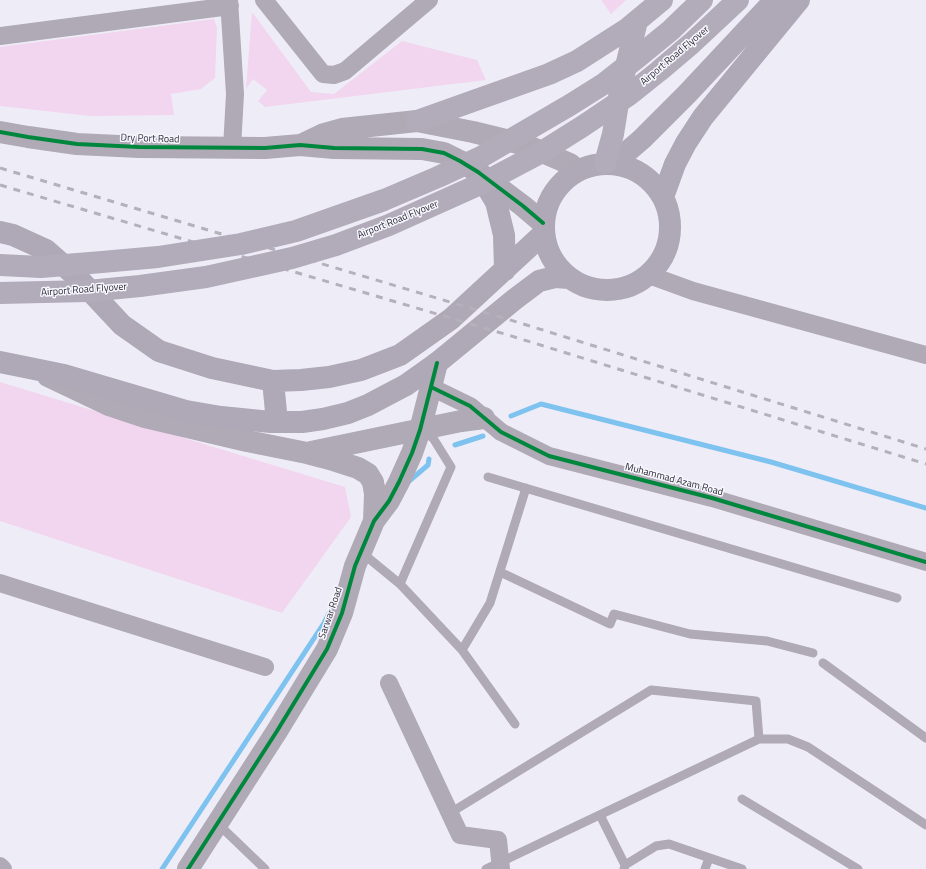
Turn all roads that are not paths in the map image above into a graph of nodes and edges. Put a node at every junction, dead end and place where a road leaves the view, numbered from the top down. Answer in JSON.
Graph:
{"nodes":[{"id":1,"x":264,"y":0,"type":"edge"},
{"id":2,"x":429,"y":0,"type":"edge"},
{"id":3,"x":662,"y":0,"type":"edge"},
{"id":4,"x":702,"y":0,"type":"edge"},
{"id":5,"x":738,"y":0,"type":"edge"},
{"id":6,"x":775,"y":0,"type":"edge"},
{"id":7,"x":799,"y":0,"type":"edge"},
{"id":8,"x":229,"y":3,"type":"edge"},
{"id":9,"x":637,"y":22,"type":"junction"},
{"id":10,"x":0,"y":36,"type":"edge"},
{"id":11,"x":417,"y":121,"type":"junction"},
{"id":12,"x":0,"y":132,"type":"edge"},
{"id":13,"x":300,"y":145,"type":"junction"},
{"id":14,"x":232,"y":148,"type":"junction"},
{"id":15,"x":610,"y":163,"type":"junction"},
{"id":16,"x":576,"y":170,"type":"junction"},
{"id":17,"x":478,"y":172,"type":"junction"},
{"id":18,"x":663,"y":197,"type":"junction"},
{"id":19,"x":543,"y":229,"type":"junction"},
{"id":20,"x":0,"y":232,"type":"edge"},
{"id":21,"x":0,"y":265,"type":"edge"},
{"id":22,"x":505,"y":270,"type":"junction"},
{"id":23,"x":649,"y":275,"type":"junction"},
{"id":24,"x":569,"y":278,"type":"junction"},
{"id":25,"x":0,"y":293,"type":"edge"},
{"id":26,"x":926,"y":355,"type":"edge"},
{"id":27,"x":0,"y":362,"type":"edge"},
{"id":28,"x":437,"y":364,"type":"junction"},
{"id":29,"x":32,"y":368,"type":"junction"},
{"id":30,"x":273,"y":381,"type":"junction"},
{"id":31,"x":431,"y":387,"type":"junction"},
{"id":32,"x":484,"y":418,"type":"junction"},
{"id":33,"x":277,"y":422,"type":"junction"},
{"id":34,"x":420,"y":430,"type":"junction"},
{"id":35,"x":307,"y":453,"type":"junction"},
{"id":36,"x":488,"y":477,"type":"dead end"},
{"id":37,"x":526,"y":488,"type":"junction"},
{"id":38,"x":374,"y":521,"type":"junction"},
{"id":39,"x":361,"y":552,"type":"junction"},
{"id":40,"x":926,"y":562,"type":"edge"},
{"id":41,"x":500,"y":572,"type":"junction"},
{"id":42,"x":0,"y":583,"type":"edge"},
{"id":43,"x":400,"y":584,"type":"junction"},
{"id":44,"x":898,"y":598,"type":"dead end"},
{"id":45,"x":462,"y":650,"type":"junction"},
{"id":46,"x":813,"y":653,"type":"dead end"},
{"id":47,"x":823,"y":663,"type":"dead end"},
{"id":48,"x":265,"y":667,"type":"dead end"},
{"id":49,"x":389,"y":683,"type":"dead end"},
{"id":50,"x":515,"y":724,"type":"dead end"},
{"id":51,"x":926,"y":738,"type":"edge"},
{"id":52,"x":759,"y":739,"type":"junction"},
{"id":53,"x":742,"y":799,"type":"dead end"},
{"id":54,"x":450,"y":813,"type":"junction"},
{"id":55,"x":600,"y":815,"type":"junction"},
{"id":56,"x":217,"y":823,"type":"junction"},
{"id":57,"x":926,"y":825,"type":"edge"},
{"id":58,"x":709,"y":858,"type":"junction"},
{"id":59,"x":0,"y":866,"type":"edge"},
{"id":60,"x":496,"y":867,"type":"edge"},
{"id":61,"x":624,"y":867,"type":"edge"},
{"id":62,"x":2,"y":869,"type":"edge"},
{"id":63,"x":188,"y":869,"type":"edge"},
{"id":64,"x":265,"y":869,"type":"edge"},
{"id":65,"x":705,"y":869,"type":"edge"},
{"id":66,"x":742,"y":869,"type":"edge"},
{"id":67,"x":858,"y":869,"type":"edge"}],
"edges":[{"from":1,"to":2,"type":"street"},
{"from":3,"to":9,"type":"main road"},
{"from":4,"to":21,"type":"main road","bridge":true},
{"from":5,"to":25,"type":"main road","name":"Airport Road Flyover","bridge":true},
{"from":6,"to":15,"type":"main road"},
{"from":7,"to":18,"type":"main road"},
{"from":8,"to":10,"type":"street"},
{"from":8,"to":14,"type":"street"},
{"from":9,"to":11,"type":"main road"},
{"from":9,"to":15,"type":"main road"},
{"from":11,"to":13,"type":"street"},
{"from":11,"to":16,"type":"street"},
{"from":12,"to":14,"type":"street","name":"Dry Port Road"},
{"from":13,"to":14,"type":"street","name":"Dry Port Road"},
{"from":13,"to":17,"type":"street"},
{"from":15,"to":16,"type":"main road"},
{"from":15,"to":18,"type":"main road"},
{"from":16,"to":19,"type":"main road"},
{"from":17,"to":19,"type":"street"},
{"from":17,"to":22,"type":"main road"},
{"from":18,"to":23,"type":"main road"},
{"from":19,"to":22,"type":"main road"},
{"from":19,"to":24,"type":"main road"},
{"from":20,"to":30,"type":"main road"},
{"from":22,"to":30,"type":"main road"},
{"from":23,"to":24,"type":"main road"},
{"from":23,"to":26,"type":"street"},
{"from":24,"to":28,"type":"main road"},
{"from":27,"to":29,"type":"main road"},
{"from":28,"to":31,"type":"street","name":"Sarwar Road"},
{"from":28,"to":33,"type":"main road"},
{"from":29,"to":33,"type":"main road"},
{"from":29,"to":35,"type":"street"},
{"from":30,"to":33,"type":"main road"},
{"from":31,"to":32,"type":"street","name":"Muhammad Azam Road"},
{"from":31,"to":34,"type":"street","name":"Sarwar Road"},
{"from":32,"to":34,"type":"street"},
{"from":32,"to":40,"type":"street","name":"Muhammad Azam Road"},
{"from":34,"to":35,"type":"street"},
{"from":34,"to":38,"type":"street","name":"Sarwar Road"},
{"from":34,"to":43,"type":"lane"},
{"from":35,"to":38,"type":"street"},
{"from":36,"to":37,"type":"lane"},
{"from":37,"to":41,"type":"lane"},
{"from":37,"to":44,"type":"lane"},
{"from":38,"to":39,"type":"street","name":"Sarwar Road"},
{"from":39,"to":43,"type":"lane"},
{"from":39,"to":56,"type":"street","name":"Sarwar Road"},
{"from":41,"to":45,"type":"lane"},
{"from":41,"to":46,"type":"lane"},
{"from":42,"to":48,"type":"street"},
{"from":43,"to":45,"type":"lane"},
{"from":45,"to":50,"type":"lane"},
{"from":47,"to":51,"type":"lane"},
{"from":49,"to":54,"type":"street"},
{"from":52,"to":54,"type":"lane"},
{"from":52,"to":55,"type":"lane"},
{"from":52,"to":57,"type":"lane"},
{"from":53,"to":67,"type":"lane"},
{"from":54,"to":60,"type":"street"},
{"from":55,"to":60,"type":"lane"},
{"from":55,"to":61,"type":"lane"},
{"from":56,"to":63,"type":"street","name":"Sarwar Road"},
{"from":56,"to":64,"type":"lane"},
{"from":58,"to":61,"type":"lane"},
{"from":58,"to":65,"type":"lane"},
{"from":58,"to":66,"type":"lane"},
{"from":59,"to":62,"type":"street"}]}
